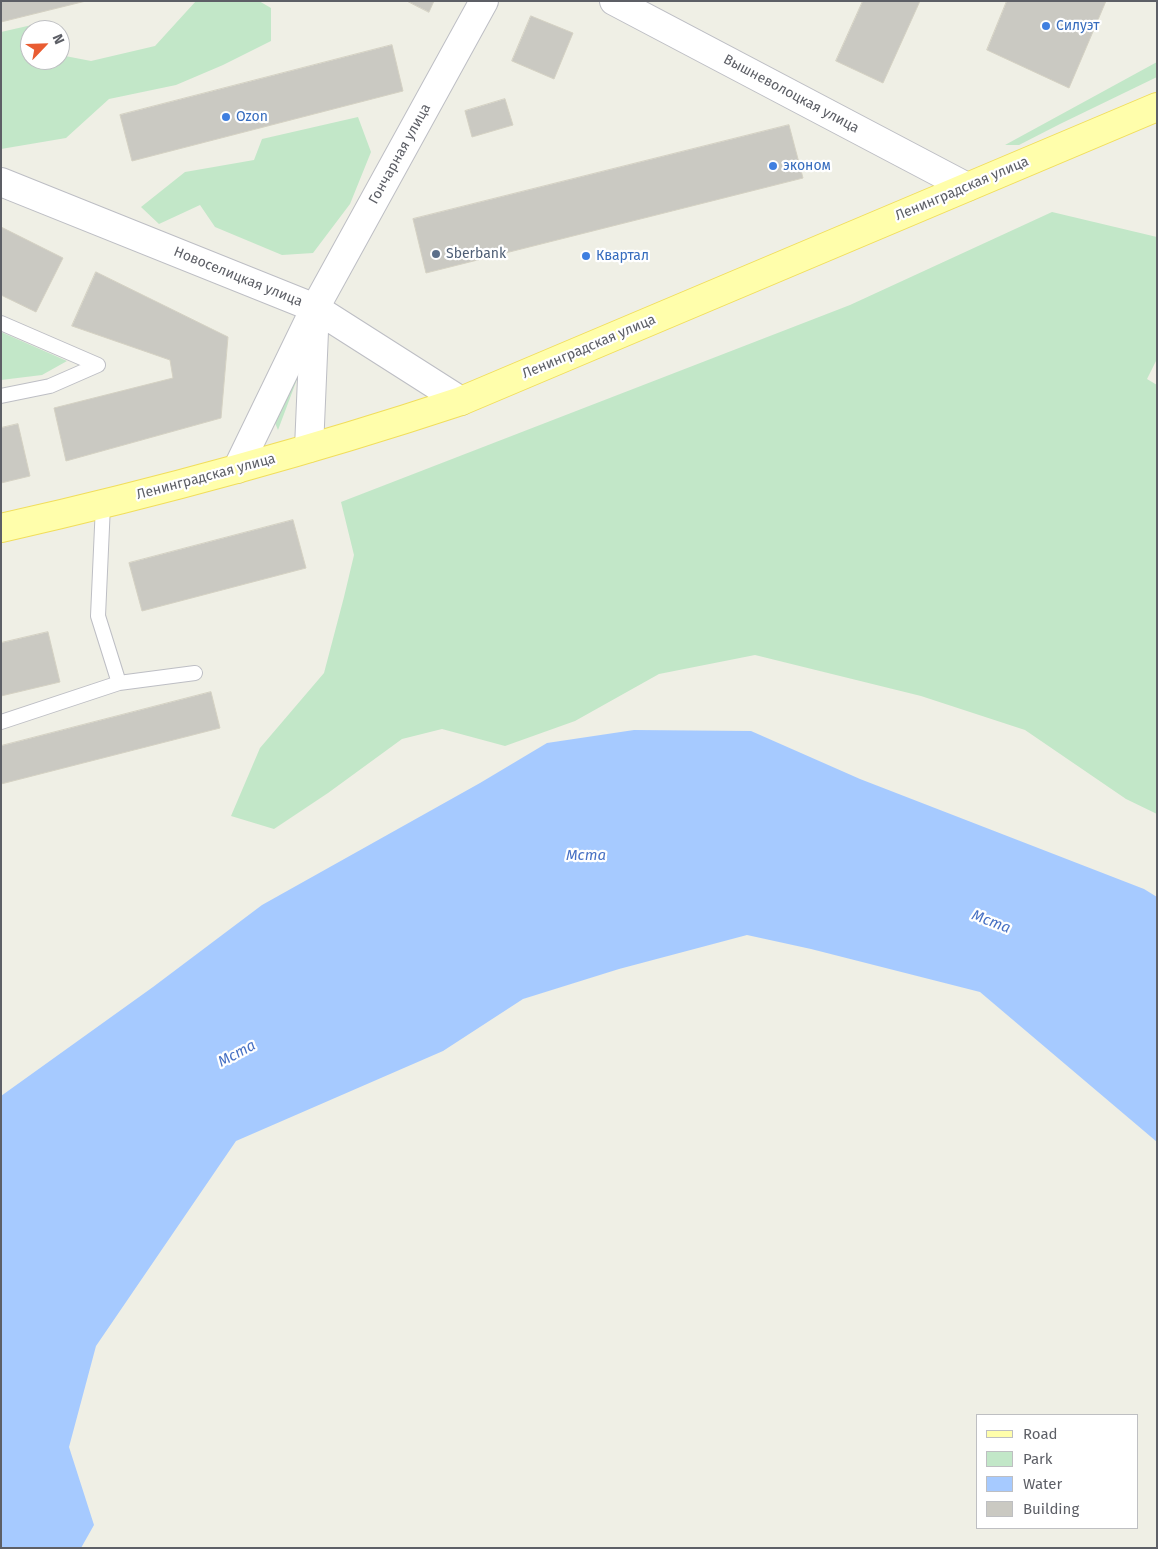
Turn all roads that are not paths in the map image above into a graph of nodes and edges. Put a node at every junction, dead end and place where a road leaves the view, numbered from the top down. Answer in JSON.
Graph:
{"nodes":[{"id":1,"x":484,"y":1,"type":"edge"},
{"id":2,"x":614,"y":1,"type":"edge"},
{"id":3,"x":1157,"y":107,"type":"edge"},
{"id":4,"x":1,"y":182,"type":"edge"},
{"id":5,"x":967,"y":188,"type":"junction"},
{"id":6,"x":315,"y":308,"type":"junction"},
{"id":7,"x":1,"y":323,"type":"edge"},
{"id":8,"x":1,"y":396,"type":"edge"},
{"id":9,"x":460,"y":401,"type":"junction"},
{"id":10,"x":309,"y":448,"type":"junction"},
{"id":11,"x":237,"y":469,"type":"junction"},
{"id":12,"x":103,"y":505,"type":"junction"},
{"id":13,"x":1,"y":528,"type":"edge"},
{"id":14,"x":195,"y":673,"type":"dead end"},
{"id":15,"x":119,"y":682,"type":"junction"},
{"id":16,"x":1,"y":722,"type":"edge"}],
"edges":[{"from":1,"to":6,"type":"street","name":"Гончарная улица"},
{"from":2,"to":5,"type":"street","name":"Вышневолоцкая улица"},
{"from":3,"to":5,"type":"main road","name":"Ленинградская улица"},
{"from":4,"to":6,"type":"street","name":"Новоселицкая улица"},
{"from":5,"to":9,"type":"main road","name":"Ленинградская улица"},
{"from":6,"to":9,"type":"street","name":"Новоселицкая улица"},
{"from":6,"to":10,"type":"street","name":"Гончарная улица"},
{"from":6,"to":11,"type":"street","name":"Гончарная улица"},
{"from":7,"to":8,"type":"lane"},
{"from":9,"to":10,"type":"main road","name":"Ленинградская улица"},
{"from":10,"to":11,"type":"main road","name":"Ленинградская улица"},
{"from":11,"to":12,"type":"main road","name":"Ленинградская улица"},
{"from":12,"to":13,"type":"main road","name":"Ленинградская улица"},
{"from":12,"to":15,"type":"lane"},
{"from":14,"to":15,"type":"lane"},
{"from":15,"to":16,"type":"lane"}]}
